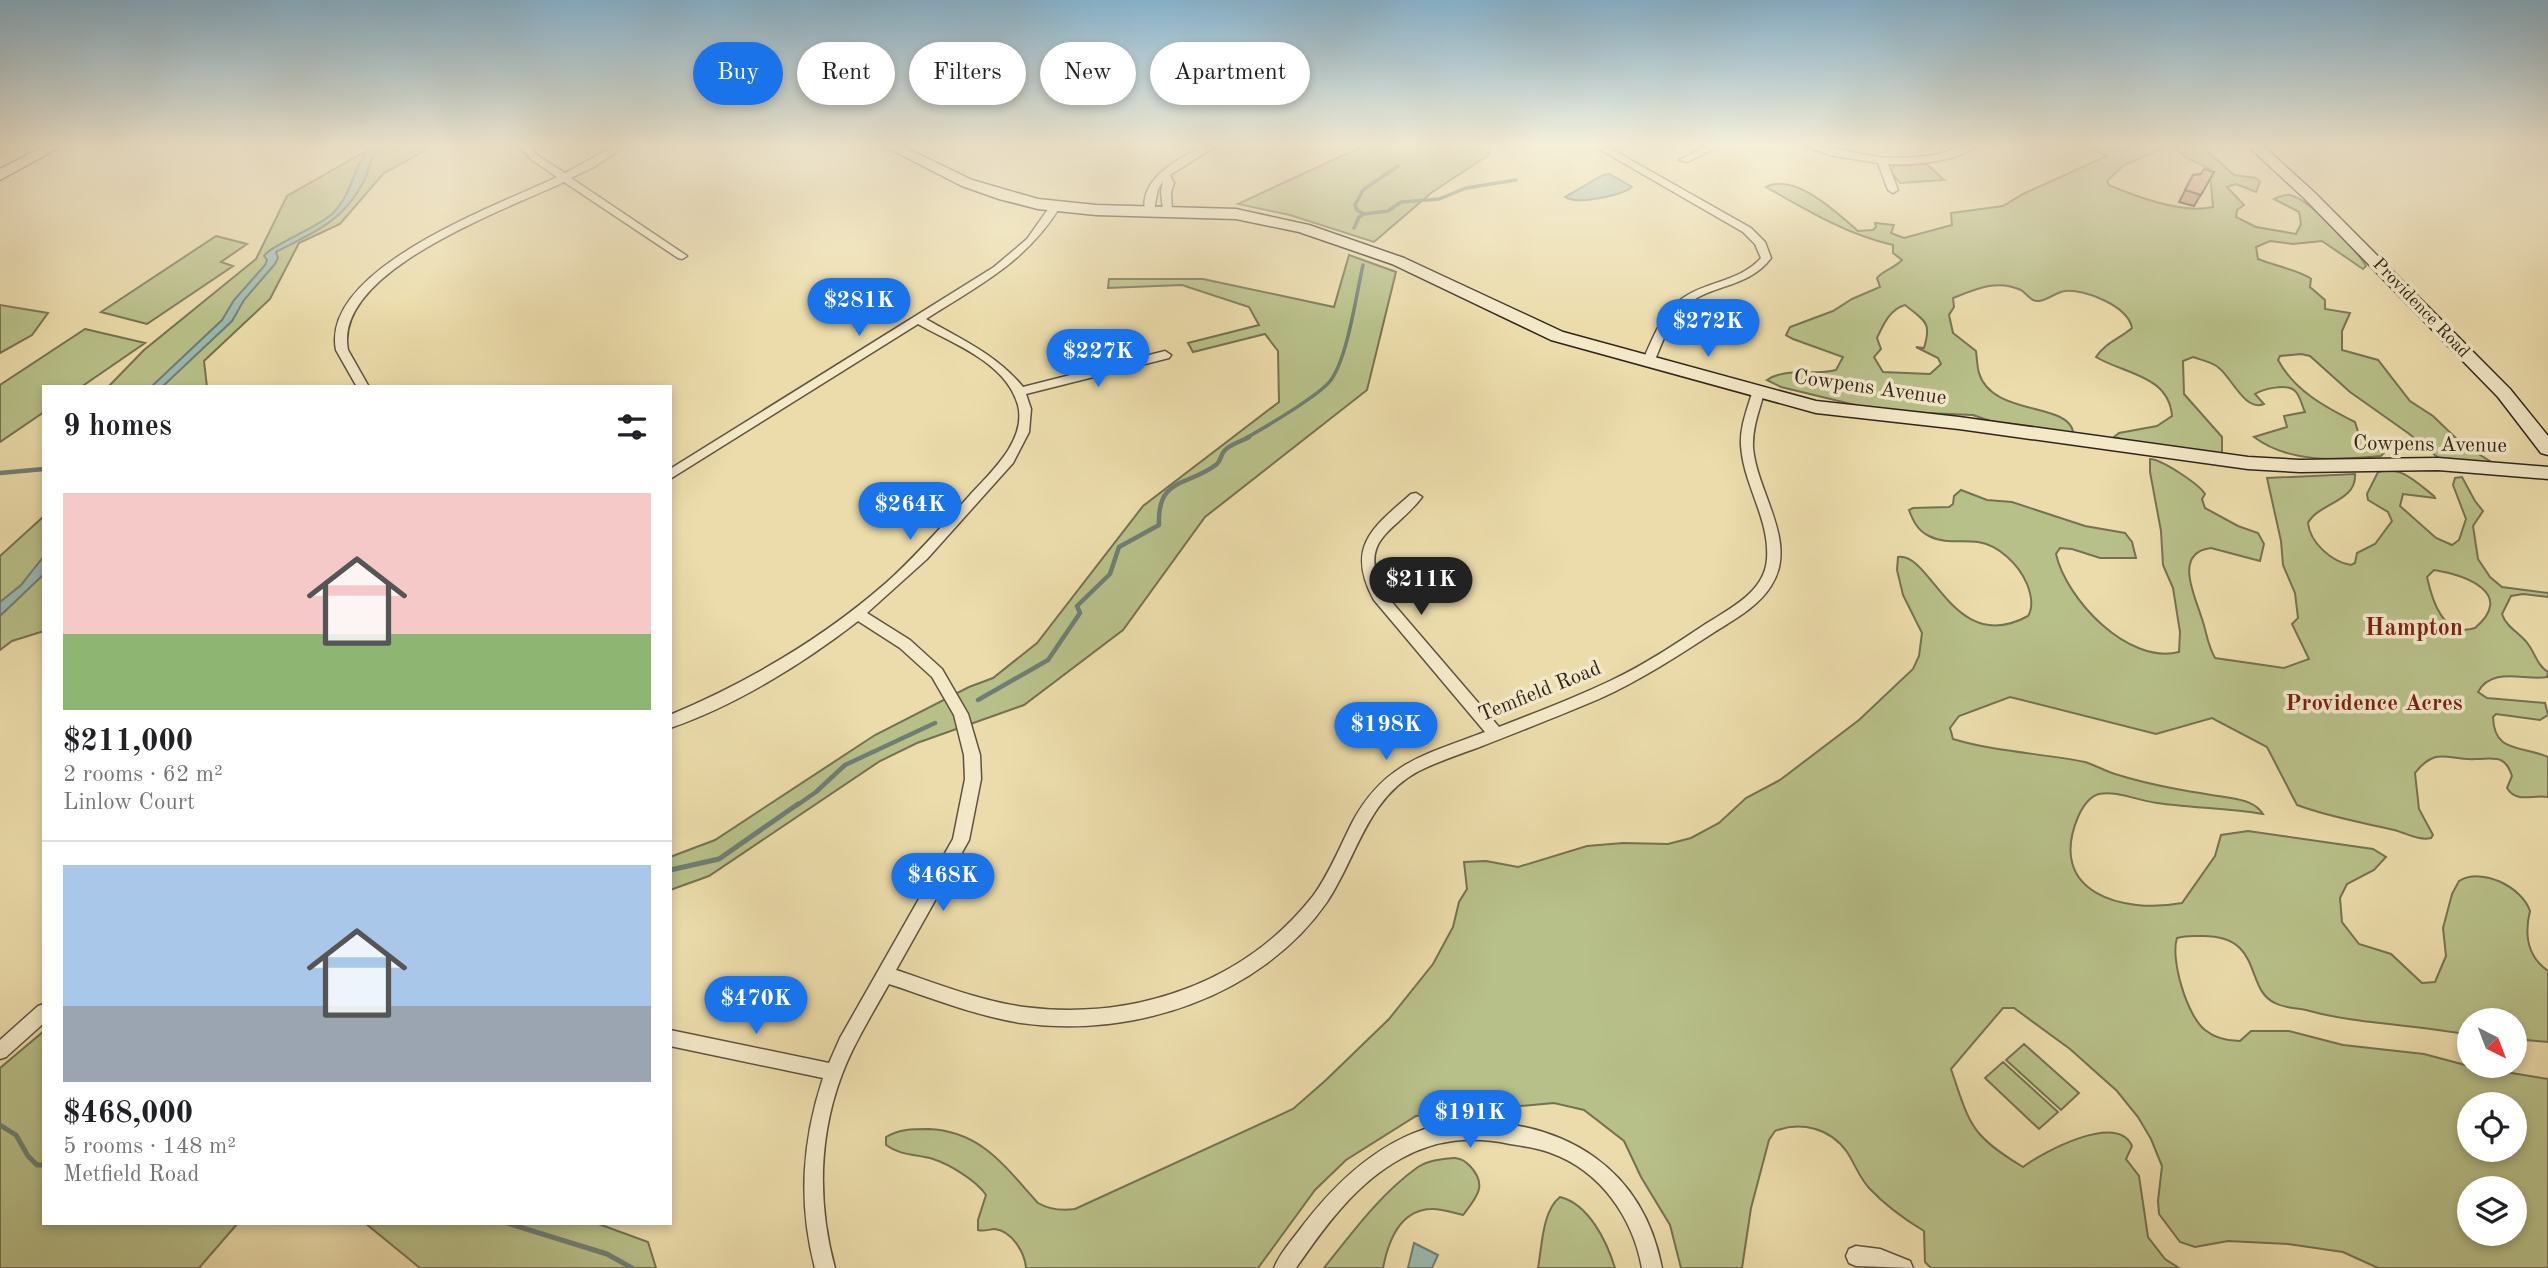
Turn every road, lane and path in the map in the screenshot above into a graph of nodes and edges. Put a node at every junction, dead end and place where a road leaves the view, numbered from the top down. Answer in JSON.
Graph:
{"nodes":[{"id":1,"x":508,"y":205,"type":"edge"},
{"id":2,"x":605,"y":205,"type":"edge"},
{"id":3,"x":1047,"y":205,"type":"edge"},
{"id":4,"x":1150,"y":205,"type":"edge"},
{"id":5,"x":1167,"y":205,"type":"edge"},
{"id":6,"x":1703,"y":205,"type":"edge"},
{"id":7,"x":2319,"y":205,"type":"edge"},
{"id":8,"x":1055,"y":207,"type":"junction"},
{"id":9,"x":1149,"y":210,"type":"junction"},
{"id":10,"x":1168,"y":210,"type":"junction"},
{"id":11,"x":682,"y":256,"type":"dead end"},
{"id":12,"x":918,"y":320,"type":"junction"},
{"id":13,"x":1165,"y":355,"type":"dead end"},
{"id":14,"x":1648,"y":362,"type":"junction"},
{"id":15,"x":362,"y":385,"type":"edge"},
{"id":16,"x":1022,"y":391,"type":"junction"},
{"id":17,"x":1759,"y":393,"type":"junction"},
{"id":18,"x":2548,"y":449,"type":"edge"},
{"id":19,"x":672,"y":474,"type":"edge"},
{"id":20,"x":2548,"y":474,"type":"edge"},
{"id":21,"x":1416,"y":497,"type":"dead end"},
{"id":22,"x":858,"y":614,"type":"junction"},
{"id":23,"x":672,"y":721,"type":"edge"},
{"id":24,"x":1496,"y":734,"type":"junction"},
{"id":25,"x":887,"y":975,"type":"junction"},
{"id":26,"x":42,"y":1014,"type":"edge"},
{"id":27,"x":672,"y":1038,"type":"edge"},
{"id":28,"x":0,"y":1051,"type":"edge"},
{"id":29,"x":834,"y":1072,"type":"junction"},
{"id":30,"x":1856,"y":1256,"type":"dead end"},
{"id":31,"x":825,"y":1268,"type":"edge"},
{"id":32,"x":1284,"y":1268,"type":"edge"},
{"id":33,"x":1652,"y":1268,"type":"edge"},
{"id":34,"x":1903,"y":1268,"type":"edge"}],
"edges":[{"from":1,"to":15,"type":"street"},
{"from":2,"to":11,"type":"street"},
{"from":3,"to":8,"type":"street","name":"Cowpens Avenue"},
{"from":4,"to":9,"type":"street"},
{"from":5,"to":10,"type":"street"},
{"from":6,"to":14,"type":"street"},
{"from":7,"to":18,"type":"street","name":"Providence Road"},
{"from":8,"to":9,"type":"street","name":"Cowpens Avenue"},
{"from":8,"to":12,"type":"street"},
{"from":9,"to":10,"type":"street","name":"Cowpens Avenue"},
{"from":10,"to":14,"type":"street","name":"Cowpens Avenue"},
{"from":12,"to":16,"type":"street"},
{"from":12,"to":19,"type":"street"},
{"from":13,"to":16,"type":"street"},
{"from":14,"to":17,"type":"street","name":"Cowpens Avenue"},
{"from":16,"to":22,"type":"street"},
{"from":17,"to":20,"type":"street","name":"Cowpens Avenue"},
{"from":17,"to":24,"type":"street","name":"Temfield Road"},
{"from":21,"to":24,"type":"street"},
{"from":22,"to":23,"type":"street"},
{"from":22,"to":25,"type":"street"},
{"from":24,"to":25,"type":"street","name":"Temfield Road"},
{"from":25,"to":29,"type":"street"},
{"from":26,"to":28,"type":"street"},
{"from":27,"to":29,"type":"street"},
{"from":29,"to":31,"type":"street"},
{"from":30,"to":34,"type":"street"},
{"from":32,"to":33,"type":"street"}]}
